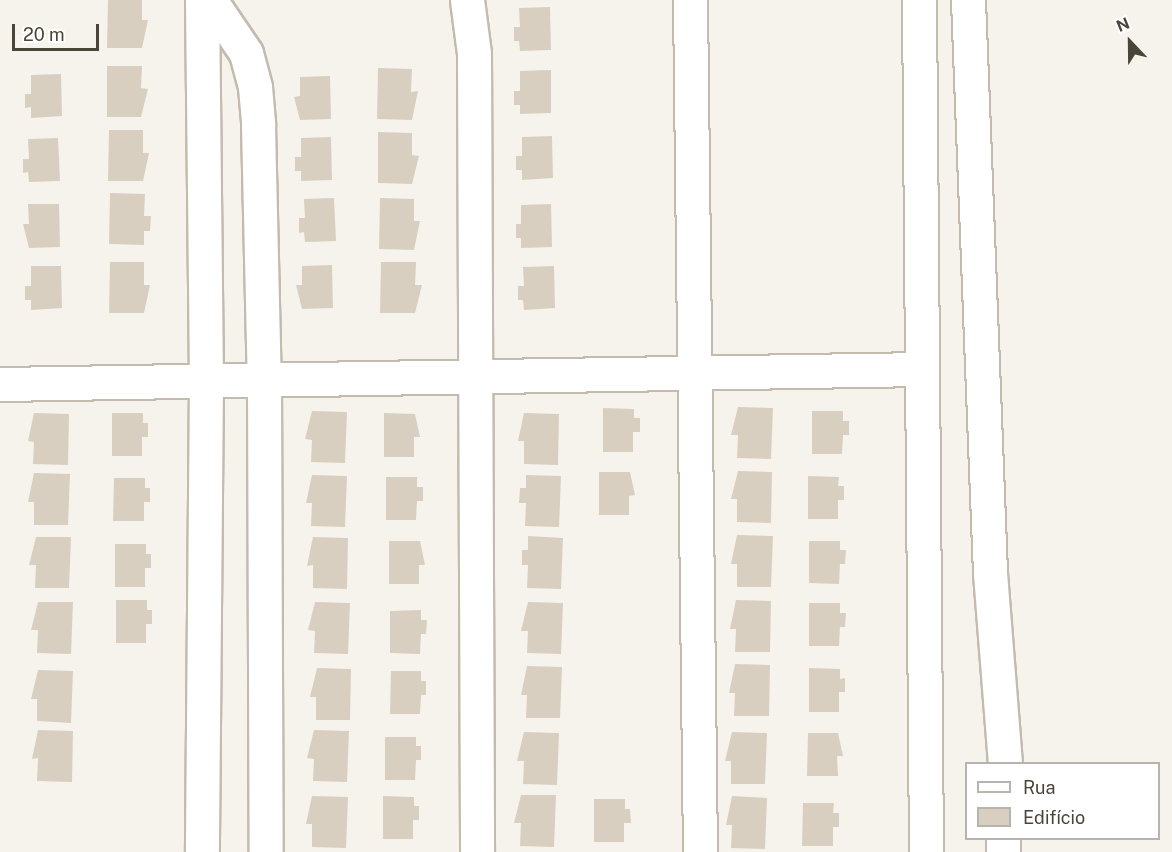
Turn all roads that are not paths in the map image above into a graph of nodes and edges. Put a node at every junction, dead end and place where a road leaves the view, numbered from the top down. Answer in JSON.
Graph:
{"nodes":[{"id":1,"x":202,"y":0,"type":"edge"},
{"id":2,"x":210,"y":0,"type":"edge"},
{"id":3,"x":467,"y":0,"type":"edge"},
{"id":4,"x":690,"y":0,"type":"edge"},
{"id":5,"x":919,"y":0,"type":"edge"},
{"id":6,"x":968,"y":0,"type":"edge"},
{"id":7,"x":922,"y":369,"type":"junction"},
{"id":8,"x":693,"y":375,"type":"junction"},
{"id":9,"x":472,"y":378,"type":"junction"},
{"id":10,"x":206,"y":381,"type":"junction"},
{"id":11,"x":264,"y":381,"type":"junction"},
{"id":12,"x":0,"y":384,"type":"edge"},
{"id":13,"x":1005,"y":762,"type":"edge"},
{"id":14,"x":202,"y":852,"type":"edge"},
{"id":15,"x":266,"y":852,"type":"edge"},
{"id":16,"x":477,"y":852,"type":"edge"},
{"id":17,"x":700,"y":852,"type":"edge"},
{"id":18,"x":926,"y":852,"type":"edge"}],
"edges":[{"from":1,"to":10,"type":"street"},
{"from":2,"to":11,"type":"street"},
{"from":3,"to":9,"type":"street"},
{"from":4,"to":8,"type":"street"},
{"from":5,"to":7,"type":"street"},
{"from":6,"to":13,"type":"street"},
{"from":7,"to":8,"type":"street"},
{"from":7,"to":18,"type":"street"},
{"from":8,"to":9,"type":"street"},
{"from":8,"to":17,"type":"street"},
{"from":9,"to":11,"type":"street"},
{"from":9,"to":16,"type":"street"},
{"from":10,"to":11,"type":"street"},
{"from":10,"to":12,"type":"street"},
{"from":10,"to":14,"type":"street"},
{"from":11,"to":15,"type":"street"}]}
